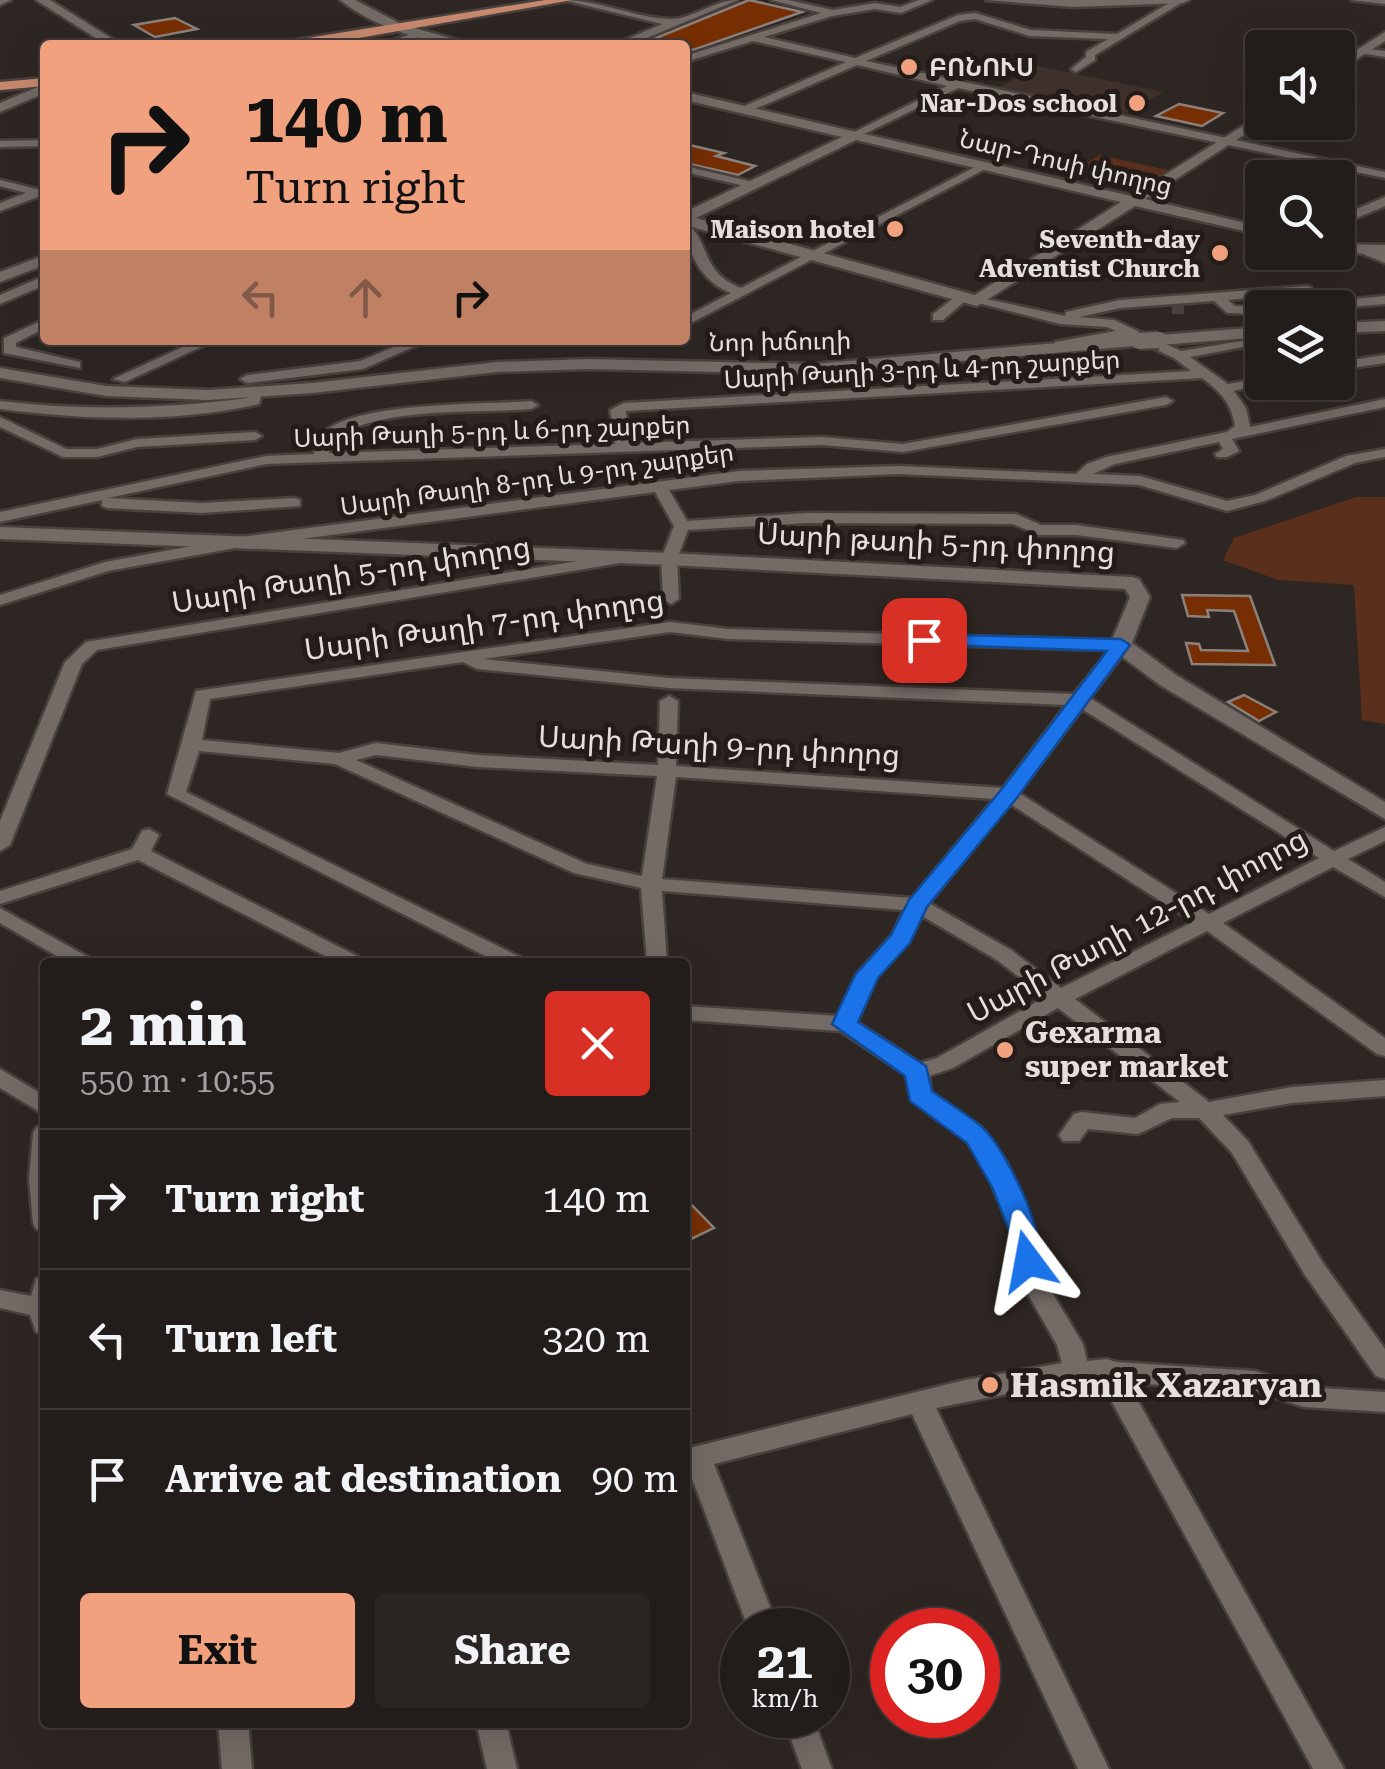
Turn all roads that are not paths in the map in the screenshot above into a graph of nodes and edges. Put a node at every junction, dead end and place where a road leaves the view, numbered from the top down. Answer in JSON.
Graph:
{"nodes":[{"id":1,"x":42,"y":0,"type":"edge"},
{"id":2,"x":346,"y":0,"type":"edge"},
{"id":3,"x":534,"y":0,"type":"edge"},
{"id":4,"x":567,"y":0,"type":"edge"},
{"id":5,"x":730,"y":0,"type":"edge"},
{"id":6,"x":776,"y":0,"type":"edge"},
{"id":7,"x":926,"y":0,"type":"edge"},
{"id":8,"x":992,"y":0,"type":"edge"},
{"id":9,"x":1003,"y":0,"type":"edge"},
{"id":10,"x":1157,"y":0,"type":"edge"},
{"id":11,"x":1182,"y":0,"type":"edge"},
{"id":12,"x":1357,"y":0,"type":"edge"},
{"id":13,"x":1376,"y":0,"type":"edge"},
{"id":14,"x":1385,"y":1,"type":"edge"},
{"id":15,"x":833,"y":12,"type":"junction"},
{"id":16,"x":674,"y":23,"type":"junction"},
{"id":17,"x":395,"y":26,"type":"junction"},
{"id":18,"x":422,"y":33,"type":"junction"},
{"id":19,"x":1385,"y":36,"type":"edge"},
{"id":20,"x":750,"y":37,"type":"junction"},
{"id":21,"x":1119,"y":37,"type":"junction"},
{"id":22,"x":108,"y":40,"type":"edge"},
{"id":23,"x":303,"y":40,"type":"edge"},
{"id":24,"x":324,"y":40,"type":"edge"},
{"id":25,"x":401,"y":40,"type":"edge"},
{"id":26,"x":450,"y":40,"type":"edge"},
{"id":27,"x":631,"y":40,"type":"edge"},
{"id":28,"x":1362,"y":51,"type":"junction"},
{"id":29,"x":1385,"y":54,"type":"edge"},
{"id":30,"x":690,"y":56,"type":"edge"},
{"id":31,"x":1355,"y":56,"type":"edge"},
{"id":32,"x":852,"y":62,"type":"junction"},
{"id":33,"x":1076,"y":69,"type":"dead end"},
{"id":34,"x":40,"y":85,"type":"edge"},
{"id":35,"x":956,"y":85,"type":"junction"},
{"id":36,"x":40,"y":88,"type":"edge"},
{"id":37,"x":0,"y":89,"type":"edge"},
{"id":38,"x":690,"y":97,"type":"edge"},
{"id":39,"x":0,"y":108,"type":"edge"},
{"id":40,"x":744,"y":110,"type":"junction"},
{"id":41,"x":1245,"y":130,"type":"edge"},
{"id":42,"x":854,"y":136,"type":"junction"},
{"id":43,"x":40,"y":142,"type":"edge"},
{"id":44,"x":1226,"y":143,"type":"junction"},
{"id":45,"x":0,"y":144,"type":"edge"},
{"id":46,"x":985,"y":166,"type":"junction"},
{"id":47,"x":690,"y":170,"type":"edge"},
{"id":48,"x":1385,"y":175,"type":"edge"},
{"id":49,"x":2,"y":182,"type":"edge"},
{"id":50,"x":753,"y":185,"type":"junction"},
{"id":51,"x":40,"y":193,"type":"edge"},
{"id":52,"x":40,"y":195,"type":"edge"},
{"id":53,"x":1385,"y":200,"type":"edge"},
{"id":54,"x":1135,"y":201,"type":"junction"},
{"id":55,"x":0,"y":207,"type":"edge"},
{"id":56,"x":1355,"y":214,"type":"edge"},
{"id":57,"x":690,"y":218,"type":"edge"},
{"id":58,"x":690,"y":222,"type":"edge"},
{"id":59,"x":1245,"y":227,"type":"edge"},
{"id":60,"x":690,"y":234,"type":"edge"},
{"id":61,"x":1355,"y":250,"type":"edge"},
{"id":62,"x":1385,"y":250,"type":"edge"},
{"id":63,"x":1367,"y":251,"type":"junction"},
{"id":64,"x":814,"y":256,"type":"junction"},
{"id":65,"x":1385,"y":259,"type":"edge"},
{"id":66,"x":40,"y":264,"type":"edge"},
{"id":67,"x":0,"y":279,"type":"edge"},
{"id":68,"x":40,"y":283,"type":"edge"},
{"id":69,"x":743,"y":293,"type":"junction"},
{"id":70,"x":1245,"y":295,"type":"edge"},
{"id":71,"x":1217,"y":298,"type":"junction"},
{"id":72,"x":971,"y":299,"type":"junction"},
{"id":73,"x":0,"y":300,"type":"edge"},
{"id":74,"x":1385,"y":300,"type":"edge"},
{"id":75,"x":1355,"y":303,"type":"edge"},
{"id":76,"x":1232,"y":310,"type":"junction"},
{"id":77,"x":1245,"y":310,"type":"edge"},
{"id":78,"x":938,"y":316,"type":"dead end"},
{"id":79,"x":690,"y":320,"type":"edge"},
{"id":80,"x":1060,"y":320,"type":"junction"},
{"id":81,"x":1108,"y":324,"type":"junction"},
{"id":82,"x":40,"y":325,"type":"edge"},
{"id":83,"x":1385,"y":326,"type":"edge"},
{"id":84,"x":1355,"y":327,"type":"edge"},
{"id":85,"x":1245,"y":333,"type":"edge"},
{"id":86,"x":1136,"y":337,"type":"junction"},
{"id":87,"x":1243,"y":343,"type":"dead end"},
{"id":88,"x":197,"y":345,"type":"edge"},
{"id":89,"x":410,"y":345,"type":"edge"},
{"id":90,"x":1179,"y":355,"type":"junction"},
{"id":91,"x":1385,"y":359,"type":"edge"},
{"id":92,"x":1355,"y":363,"type":"edge"},
{"id":93,"x":75,"y":365,"type":"dead end"},
{"id":94,"x":0,"y":372,"type":"edge"},
{"id":95,"x":1206,"y":374,"type":"junction"},
{"id":96,"x":120,"y":379,"type":"dead end"},
{"id":97,"x":1245,"y":385,"type":"edge"},
{"id":98,"x":251,"y":386,"type":"junction"},
{"id":99,"x":1225,"y":389,"type":"junction"},
{"id":100,"x":1166,"y":401,"type":"dead end"},
{"id":101,"x":1385,"y":403,"type":"edge"},
{"id":102,"x":0,"y":404,"type":"edge"},
{"id":103,"x":531,"y":405,"type":"dead end"},
{"id":104,"x":0,"y":421,"type":"edge"},
{"id":105,"x":1228,"y":435,"type":"junction"},
{"id":106,"x":255,"y":436,"type":"dead end"},
{"id":107,"x":623,"y":450,"type":"junction"},
{"id":108,"x":1385,"y":453,"type":"edge"},
{"id":109,"x":1222,"y":454,"type":"dead end"},
{"id":110,"x":321,"y":456,"type":"junction"},
{"id":111,"x":1080,"y":478,"type":"junction"},
{"id":112,"x":659,"y":486,"type":"junction"},
{"id":113,"x":85,"y":501,"type":"junction"},
{"id":114,"x":295,"y":503,"type":"dead end"},
{"id":115,"x":0,"y":517,"type":"edge"},
{"id":116,"x":682,"y":526,"type":"junction"},
{"id":117,"x":0,"y":533,"type":"edge"},
{"id":118,"x":241,"y":542,"type":"junction"},
{"id":119,"x":1177,"y":543,"type":"dead end"},
{"id":120,"x":620,"y":559,"type":"junction"},
{"id":121,"x":669,"y":559,"type":"junction"},
{"id":122,"x":670,"y":599,"type":"dead end"},
{"id":123,"x":0,"y":600,"type":"edge"},
{"id":124,"x":1121,"y":645,"type":"junction"},
{"id":125,"x":464,"y":656,"type":"junction"},
{"id":126,"x":669,"y":700,"type":"dead end"},
{"id":127,"x":1080,"y":700,"type":"junction"},
{"id":128,"x":192,"y":746,"type":"junction"},
{"id":129,"x":340,"y":759,"type":"junction"},
{"id":130,"x":666,"y":772,"type":"junction"},
{"id":131,"x":1008,"y":794,"type":"junction"},
{"id":132,"x":1385,"y":812,"type":"edge"},
{"id":133,"x":1385,"y":833,"type":"edge"},
{"id":134,"x":0,"y":845,"type":"edge"},
{"id":135,"x":1330,"y":858,"type":"junction"},
{"id":136,"x":651,"y":884,"type":"junction"},
{"id":137,"x":1385,"y":891,"type":"edge"},
{"id":138,"x":0,"y":898,"type":"edge"},
{"id":139,"x":917,"y":905,"type":"junction"},
{"id":140,"x":0,"y":914,"type":"edge"},
{"id":141,"x":1208,"y":922,"type":"junction"},
{"id":142,"x":74,"y":958,"type":"edge"},
{"id":143,"x":345,"y":958,"type":"edge"},
{"id":144,"x":505,"y":958,"type":"edge"},
{"id":145,"x":658,"y":958,"type":"edge"},
{"id":146,"x":1059,"y":998,"type":"junction"},
{"id":147,"x":690,"y":1013,"type":"edge"},
{"id":148,"x":844,"y":1024,"type":"junction"},
{"id":149,"x":1385,"y":1049,"type":"edge"},
{"id":150,"x":917,"y":1072,"type":"junction"},
{"id":151,"x":0,"y":1076,"type":"edge"},
{"id":152,"x":1385,"y":1088,"type":"edge"},
{"id":153,"x":40,"y":1103,"type":"edge"},
{"id":154,"x":1205,"y":1110,"type":"junction"},
{"id":155,"x":1071,"y":1135,"type":"dead end"},
{"id":156,"x":0,"y":1299,"type":"edge"},
{"id":157,"x":40,"y":1305,"type":"edge"},
{"id":158,"x":1385,"y":1369,"type":"edge"},
{"id":159,"x":1077,"y":1370,"type":"junction"},
{"id":160,"x":1107,"y":1370,"type":"junction"},
{"id":161,"x":920,"y":1402,"type":"junction"},
{"id":162,"x":1385,"y":1402,"type":"edge"},
{"id":163,"x":692,"y":1459,"type":"edge"},
{"id":164,"x":755,"y":1608,"type":"edge"},
{"id":165,"x":233,"y":1728,"type":"edge"},
{"id":166,"x":492,"y":1728,"type":"edge"},
{"id":167,"x":806,"y":1738,"type":"edge"},
{"id":168,"x":237,"y":1769,"type":"edge"},
{"id":169,"x":502,"y":1769,"type":"edge"},
{"id":170,"x":817,"y":1769,"type":"edge"},
{"id":171,"x":1094,"y":1769,"type":"edge"},
{"id":172,"x":1329,"y":1769,"type":"edge"}],
"edges":[{"from":1,"to":22,"type":"street"},
{"from":2,"to":17,"type":"street"},
{"from":3,"to":17,"type":"main road"},
{"from":4,"to":16,"type":"street"},
{"from":4,"to":17,"type":"main road"},
{"from":5,"to":16,"type":"street"},
{"from":6,"to":15,"type":"street"},
{"from":7,"to":15,"type":"street"},
{"from":8,"to":10,"type":"street"},
{"from":9,"to":10,"type":"street"},
{"from":10,"to":11,"type":"street"},
{"from":11,"to":21,"type":"street"},
{"from":12,"to":14,"type":"street"},
{"from":13,"to":14,"type":"street"},
{"from":15,"to":20,"type":"street"},
{"from":16,"to":27,"type":"street"},
{"from":17,"to":18,"type":"street"},
{"from":17,"to":23,"type":"main road"},
{"from":17,"to":24,"type":"main road"},
{"from":18,"to":25,"type":"street"},
{"from":18,"to":26,"type":"street"},
{"from":19,"to":28,"type":"street"},
{"from":20,"to":30,"type":"street"},
{"from":20,"to":32,"type":"street"},
{"from":21,"to":32,"type":"street"},
{"from":21,"to":33,"type":"street"},
{"from":28,"to":29,"type":"street"},
{"from":28,"to":31,"type":"street"},
{"from":32,"to":35,"type":"street"},
{"from":32,"to":40,"type":"street"},
{"from":34,"to":37,"type":"main road"},
{"from":35,"to":42,"type":"street"},
{"from":35,"to":44,"type":"street"},
{"from":36,"to":39,"type":"street"},
{"from":38,"to":40,"type":"street","name":"Նար-Դոսի փողոց"},
{"from":40,"to":42,"type":"street","name":"Նար-Դոսի փողոց"},
{"from":41,"to":44,"type":"street"},
{"from":42,"to":46,"type":"street","name":"Նար-Դոսի փողոց"},
{"from":42,"to":50,"type":"street"},
{"from":43,"to":45,"type":"street"},
{"from":44,"to":48,"type":"street"},
{"from":44,"to":54,"type":"street"},
{"from":46,"to":54,"type":"street","name":"Նար-Դոսի փողոց"},
{"from":46,"to":64,"type":"street"},
{"from":47,"to":50,"type":"street"},
{"from":49,"to":51,"type":"street"},
{"from":50,"to":57,"type":"street"},
{"from":52,"to":55,"type":"street"},
{"from":53,"to":56,"type":"street"},
{"from":54,"to":59,"type":"street","name":"Նար-Դոսի փողոց"},
{"from":54,"to":72,"type":"street"},
{"from":58,"to":64,"type":"street"},
{"from":60,"to":69,"type":"street"},
{"from":61,"to":63,"type":"street"},
{"from":62,"to":63,"type":"street"},
{"from":63,"to":65,"type":"street"},
{"from":64,"to":69,"type":"street"},
{"from":64,"to":72,"type":"street"},
{"from":66,"to":67,"type":"street"},
{"from":68,"to":73,"type":"street"},
{"from":69,"to":79,"type":"street"},
{"from":70,"to":71,"type":"street"},
{"from":71,"to":76,"type":"street"},
{"from":71,"to":80,"type":"street"},
{"from":72,"to":78,"type":"street"},
{"from":72,"to":80,"type":"street"},
{"from":74,"to":75,"type":"street"},
{"from":76,"to":77,"type":"street"},
{"from":76,"to":81,"type":"street"},
{"from":80,"to":81,"type":"street"},
{"from":81,"to":86,"type":"street"},
{"from":82,"to":93,"type":"street"},
{"from":83,"to":84,"type":"street"},
{"from":85,"to":86,"type":"street","name":"Նոր խճուղի","bridge":true},
{"from":86,"to":90,"type":"street"},
{"from":86,"to":98,"type":"street","name":"Նոր խճուղի"},
{"from":87,"to":90,"type":"street"},
{"from":88,"to":96,"type":"street"},
{"from":89,"to":98,"type":"street"},
{"from":90,"to":95,"type":"street"},
{"from":91,"to":92,"type":"street"},
{"from":94,"to":98,"type":"street","name":"Նոր խճուղի"},
{"from":95,"to":99,"type":"street"},
{"from":95,"to":107,"type":"street","name":"Սարի Թաղի 3-րդ և 4-րդ շարքեր"},
{"from":97,"to":99,"type":"street"},
{"from":98,"to":102,"type":"street"},
{"from":99,"to":105,"type":"street"},
{"from":100,"to":107,"type":"street","name":"Սարի Թաղի 5-րդ և 6-րդ շարքեր"},
{"from":101,"to":105,"type":"street","name":"Սարի Թաղի 8-րդ և 9-րդ շարքեր"},
{"from":103,"to":110,"type":"street"},
{"from":104,"to":106,"type":"street"},
{"from":105,"to":109,"type":"street"},
{"from":105,"to":111,"type":"street","name":"Սարի Թաղի 8-րդ և 9-րդ շարքեր"},
{"from":107,"to":110,"type":"street","name":"Սարի Թաղի 5-րդ և 6-րդ շարքեր"},
{"from":108,"to":111,"type":"street","name":"Սարի Թաղի 8-րդ և 9-րդ շարքեր"},
{"from":110,"to":113,"type":"street","name":"Սարի Թաղի 5-րդ և 6-րդ շարքեր"},
{"from":111,"to":112,"type":"street","name":"Սարի Թաղի 8-րդ և 9-րդ շարքեր"},
{"from":112,"to":116,"type":"street"},
{"from":112,"to":118,"type":"street","name":"Սարի Թաղի 8-րդ և 9-րդ շարքեր"},
{"from":113,"to":114,"type":"street"},
{"from":113,"to":115,"type":"street","name":"Սարի Թաղի 5-րդ և 6-րդ շարքեր"},
{"from":116,"to":119,"type":"street"},
{"from":116,"to":121,"type":"street"},
{"from":117,"to":118,"type":"street","name":"Սարի Թաղի 8-րդ և 9-րդ շարքեր"},
{"from":118,"to":120,"type":"street"},
{"from":118,"to":123,"type":"street"},
{"from":120,"to":121,"type":"street"},
{"from":120,"to":134,"type":"street","name":"Սարի Թաղի 5-րդ փողոց"},
{"from":121,"to":122,"type":"street"},
{"from":121,"to":124,"type":"street","name":"Սարի թաղի 5-րդ փողոց"},
{"from":124,"to":125,"type":"street","name":"Սարի Թաղի 7-րդ փողոց"},
{"from":124,"to":127,"type":"street"},
{"from":124,"to":132,"type":"street"},
{"from":125,"to":127,"type":"street"},
{"from":125,"to":128,"type":"street","name":"Սարի Թաղի 7-րդ փողոց"},
{"from":126,"to":130,"type":"street"},
{"from":127,"to":131,"type":"street"},
{"from":127,"to":135,"type":"street"},
{"from":128,"to":129,"type":"street","name":"Սարի Թաղի 9-րդ փողոց"},
{"from":128,"to":144,"type":"street"},
{"from":129,"to":130,"type":"street","name":"Սարի Թաղի 9-րդ փողոց"},
{"from":129,"to":136,"type":"street"},
{"from":130,"to":131,"type":"street","name":"Սարի Թաղի 9-րդ փողոց"},
{"from":130,"to":136,"type":"street"},
{"from":131,"to":139,"type":"street"},
{"from":131,"to":141,"type":"street","name":"Սարի Թաղի 9-րդ փողոց"},
{"from":133,"to":135,"type":"street","name":"Սարի Թաղի 12-րդ փողոց"},
{"from":135,"to":137,"type":"street"},
{"from":135,"to":141,"type":"street","name":"Սարի Թաղի 12-րդ փողոց"},
{"from":136,"to":139,"type":"street"},
{"from":136,"to":145,"type":"street"},
{"from":138,"to":143,"type":"street"},
{"from":139,"to":146,"type":"street"},
{"from":139,"to":148,"type":"street"},
{"from":140,"to":142,"type":"street"},
{"from":141,"to":146,"type":"street","name":"Սարի Թաղի 12-րդ փողոց"},
{"from":141,"to":149,"type":"street","name":"Սարի Թաղի 9-րդ փողոց"},
{"from":146,"to":150,"type":"street","name":"Սարի Թաղի 12-րդ փողոց"},
{"from":146,"to":154,"type":"street"},
{"from":147,"to":148,"type":"street"},
{"from":148,"to":150,"type":"street"},
{"from":150,"to":159,"type":"street"},
{"from":151,"to":153,"type":"street"},
{"from":152,"to":154,"type":"street"},
{"from":154,"to":155,"type":"street"},
{"from":154,"to":158,"type":"street"},
{"from":156,"to":157,"type":"street"},
{"from":159,"to":160,"type":"street"},
{"from":159,"to":161,"type":"street"},
{"from":160,"to":162,"type":"street"},
{"from":160,"to":172,"type":"street"},
{"from":161,"to":163,"type":"street"},
{"from":161,"to":171,"type":"street"},
{"from":163,"to":164,"type":"street"},
{"from":165,"to":168,"type":"street"},
{"from":166,"to":169,"type":"street"},
{"from":167,"to":170,"type":"street"}]}
